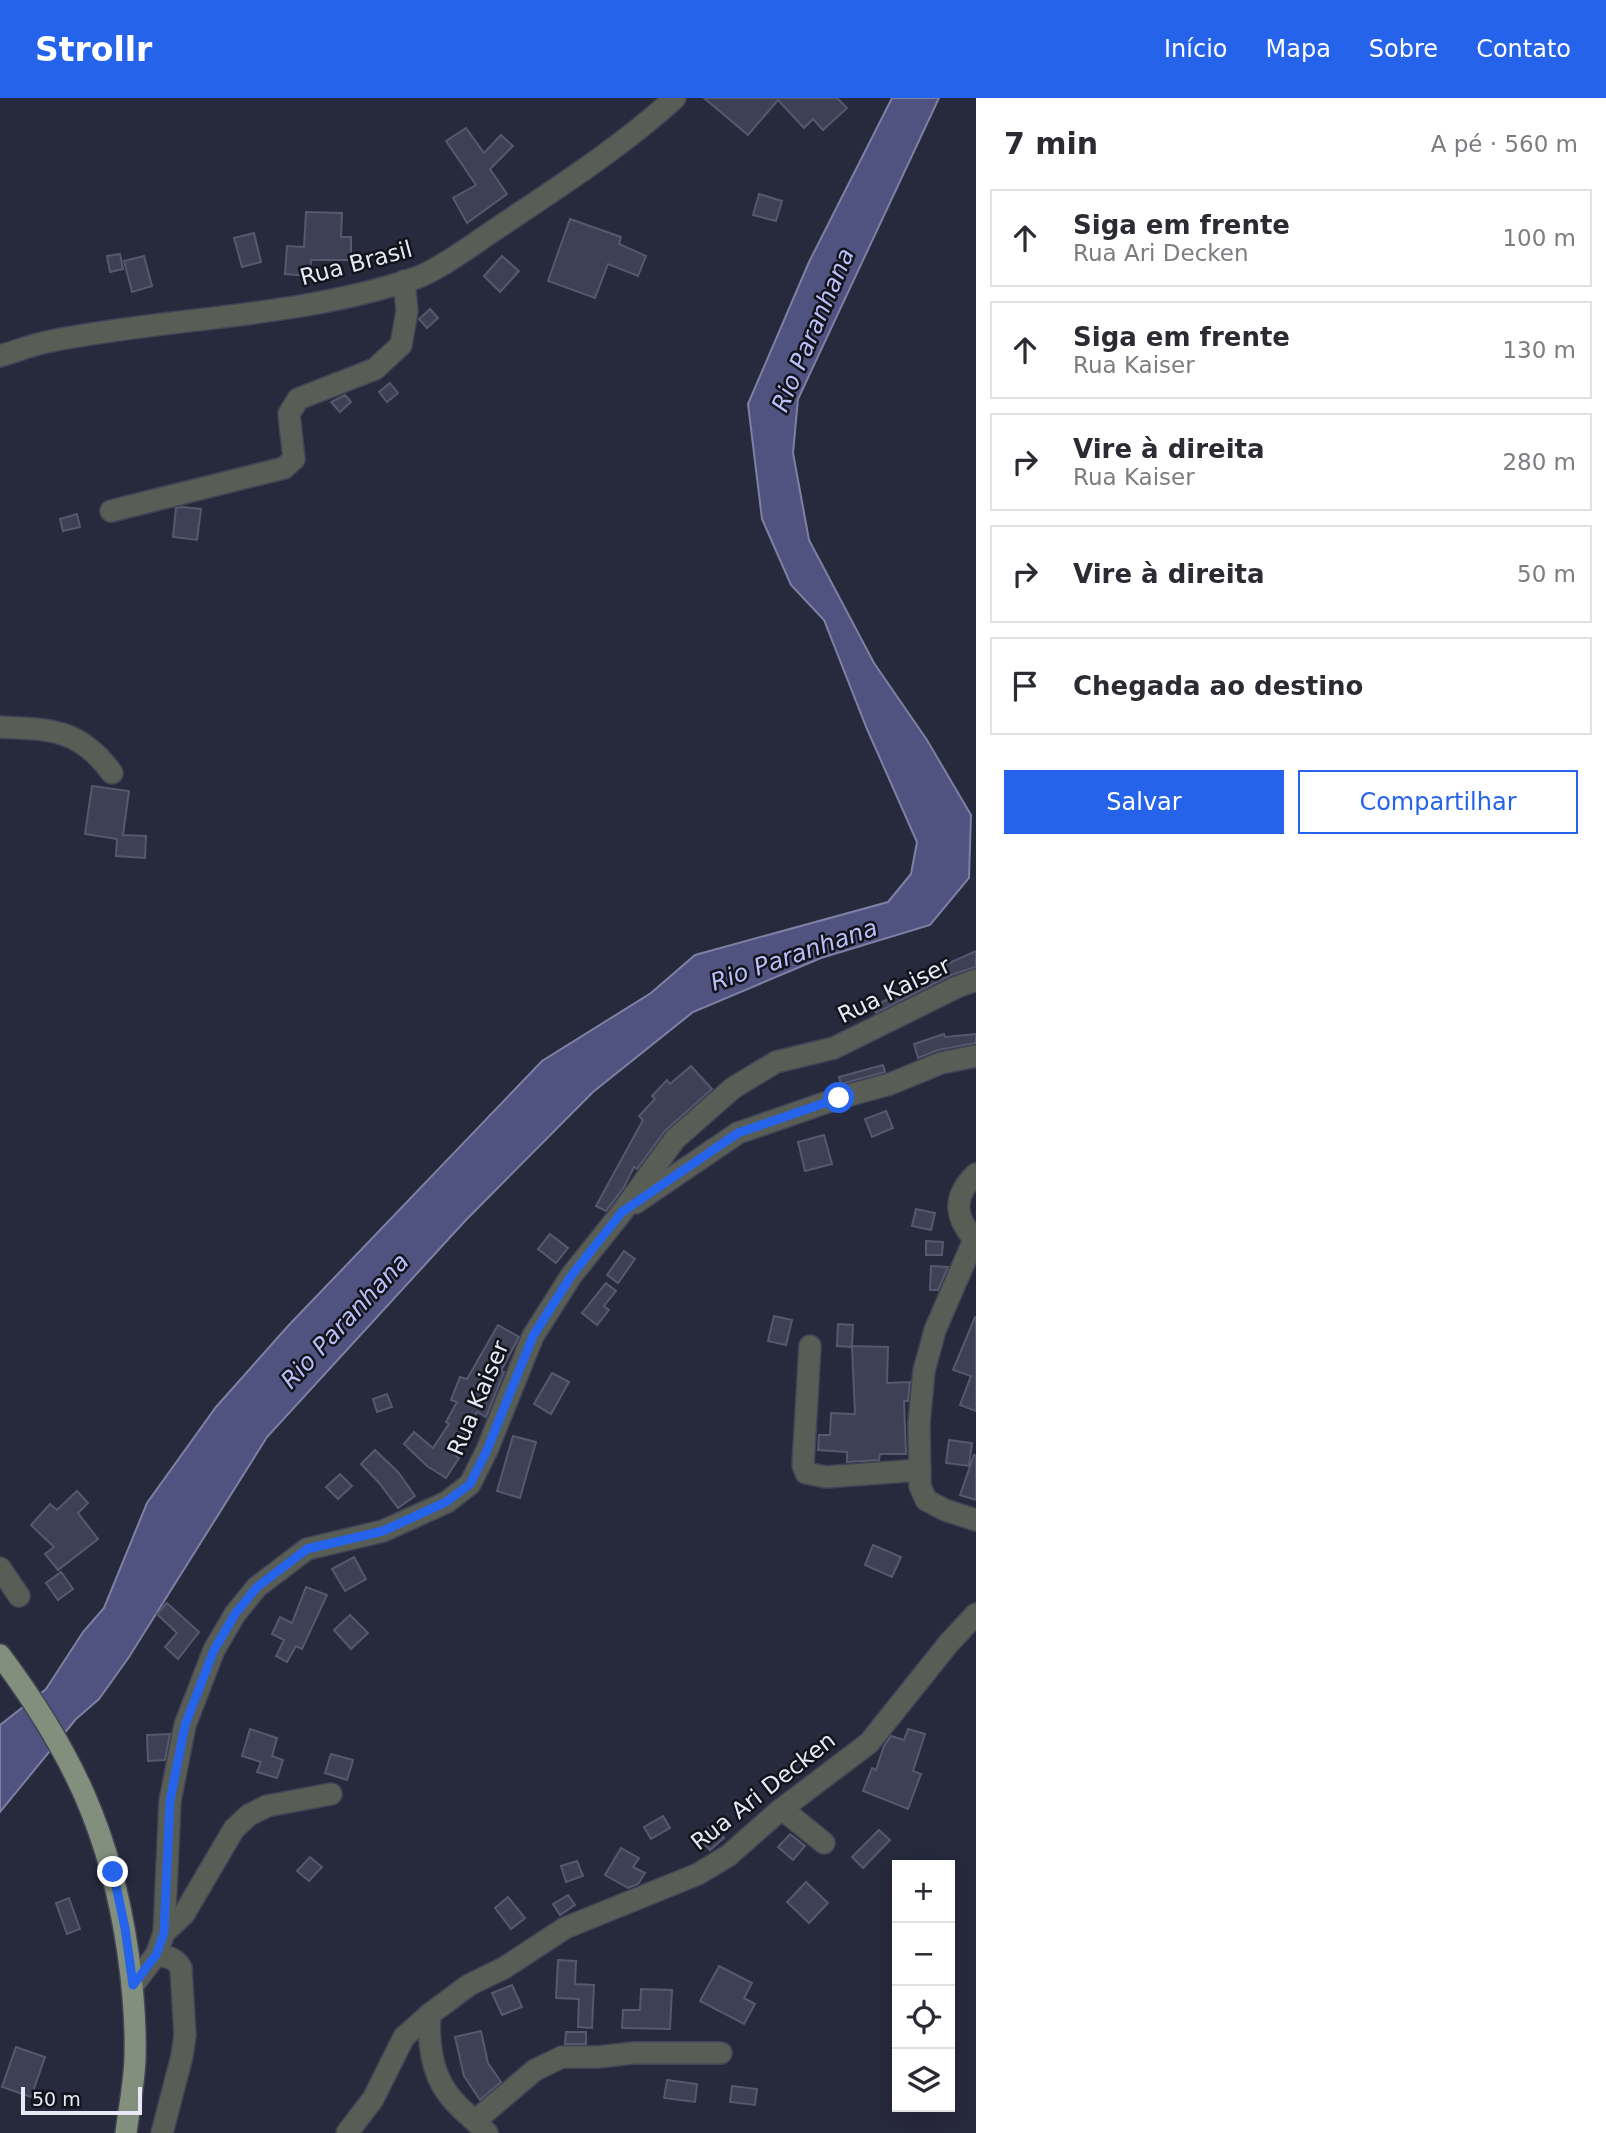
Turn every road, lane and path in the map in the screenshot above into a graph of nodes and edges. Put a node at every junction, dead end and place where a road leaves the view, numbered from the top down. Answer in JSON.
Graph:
{"nodes":[{"id":1,"x":675,"y":98,"type":"edge"},
{"id":2,"x":404,"y":281,"type":"junction"},
{"id":3,"x":0,"y":356,"type":"edge"},
{"id":4,"x":111,"y":511,"type":"dead end"},
{"id":5,"x":0,"y":727,"type":"edge"},
{"id":6,"x":112,"y":773,"type":"dead end"},
{"id":7,"x":976,"y":980,"type":"edge"},
{"id":8,"x":976,"y":1056,"type":"edge"},
{"id":9,"x":976,"y":1174,"type":"edge"},
{"id":10,"x":622,"y":1212,"type":"junction"},
{"id":11,"x":975,"y":1240,"type":"edge"},
{"id":12,"x":810,"y":1346,"type":"dead end"},
{"id":13,"x":920,"y":1470,"type":"junction"},
{"id":14,"x":976,"y":1520,"type":"edge"},
{"id":15,"x":0,"y":1568,"type":"edge"},
{"id":16,"x":19,"y":1596,"type":"dead end"},
{"id":17,"x":976,"y":1614,"type":"edge"},
{"id":18,"x":0,"y":1655,"type":"edge"},
{"id":19,"x":331,"y":1794,"type":"dead end"},
{"id":20,"x":782,"y":1809,"type":"junction"},
{"id":21,"x":824,"y":1843,"type":"dead end"},
{"id":22,"x":164,"y":1933,"type":"junction"},
{"id":23,"x":156,"y":1955,"type":"junction"},
{"id":24,"x":133,"y":1985,"type":"junction"},
{"id":25,"x":430,"y":2014,"type":"junction"},
{"id":26,"x":721,"y":2053,"type":"dead end"},
{"id":27,"x":481,"y":2127,"type":"edge"},
{"id":28,"x":126,"y":2133,"type":"edge"},
{"id":29,"x":162,"y":2133,"type":"edge"},
{"id":30,"x":346,"y":2133,"type":"edge"}],
"edges":[{"from":1,"to":2,"type":"street","name":"Rua Brasil"},
{"from":2,"to":3,"type":"street","name":"Rua Brasil"},
{"from":2,"to":4,"type":"street"},
{"from":5,"to":6,"type":"street"},
{"from":7,"to":10,"type":"street","name":"Rua Kaiser"},
{"from":8,"to":10,"type":"street"},
{"from":9,"to":11,"type":"street"},
{"from":10,"to":22,"type":"street","name":"Rua Kaiser"},
{"from":11,"to":13,"type":"street"},
{"from":12,"to":13,"type":"street"},
{"from":13,"to":14,"type":"street"},
{"from":15,"to":16,"type":"street"},
{"from":17,"to":20,"type":"street","name":"Rua Ari Decken"},
{"from":18,"to":24,"type":"main road"},
{"from":19,"to":22,"type":"street"},
{"from":20,"to":21,"type":"street"},
{"from":20,"to":25,"type":"street","name":"Rua Ari Decken"},
{"from":22,"to":23,"type":"street","name":"Rua Kaiser"},
{"from":23,"to":24,"type":"street","name":"Rua Kaiser"},
{"from":23,"to":29,"type":"street"},
{"from":24,"to":28,"type":"main road"},
{"from":25,"to":27,"type":"street"},
{"from":25,"to":30,"type":"street","name":"Rua Ari Decken"},
{"from":26,"to":27,"type":"street"}]}
